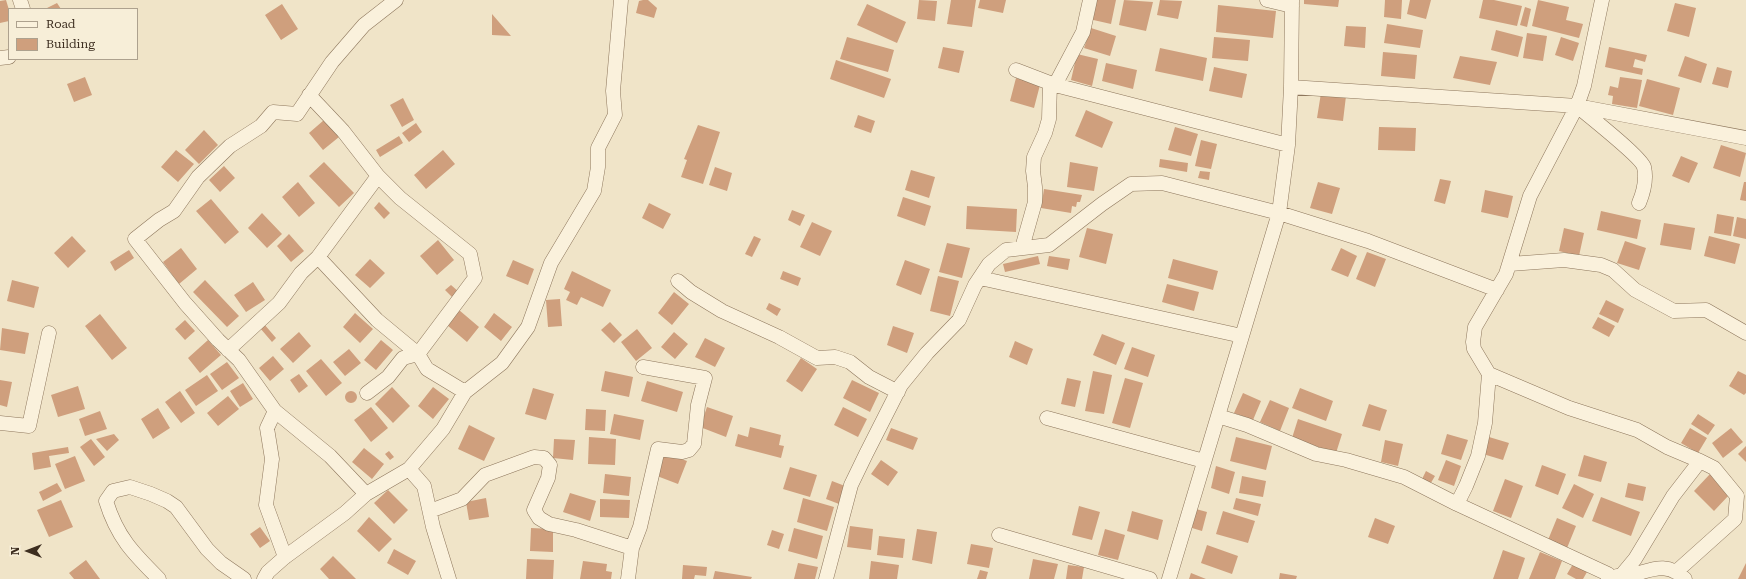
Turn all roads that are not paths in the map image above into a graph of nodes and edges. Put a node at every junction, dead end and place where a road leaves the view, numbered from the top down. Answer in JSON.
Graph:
{"nodes":[{"id":1,"x":396,"y":0,"type":"edge"},
{"id":2,"x":621,"y":0,"type":"edge"},
{"id":3,"x":1090,"y":0,"type":"edge"},
{"id":4,"x":1267,"y":0,"type":"edge"},
{"id":5,"x":1602,"y":0,"type":"edge"},
{"id":6,"x":1292,"y":3,"type":"edge"},
{"id":7,"x":1016,"y":70,"type":"dead end"},
{"id":8,"x":1052,"y":84,"type":"junction"},
{"id":9,"x":1291,"y":87,"type":"junction"},
{"id":10,"x":309,"y":95,"type":"junction"},
{"id":11,"x":1577,"y":106,"type":"junction"},
{"id":12,"x":1746,"y":138,"type":"edge"},
{"id":13,"x":1288,"y":145,"type":"junction"},
{"id":14,"x":378,"y":176,"type":"junction"},
{"id":15,"x":1639,"y":203,"type":"dead end"},
{"id":16,"x":1279,"y":214,"type":"junction"},
{"id":17,"x":1022,"y":248,"type":"junction"},
{"id":18,"x":318,"y":257,"type":"junction"},
{"id":19,"x":1510,"y":264,"type":"junction"},
{"id":20,"x":980,"y":278,"type":"junction"},
{"id":21,"x":678,"y":281,"type":"dead end"},
{"id":22,"x":1497,"y":290,"type":"junction"},
{"id":23,"x":49,"y":333,"type":"dead end"},
{"id":24,"x":1746,"y":333,"type":"edge"},
{"id":25,"x":1242,"y":336,"type":"junction"},
{"id":26,"x":228,"y":350,"type":"junction"},
{"id":27,"x":418,"y":354,"type":"junction"},
{"id":28,"x":643,"y":367,"type":"dead end"},
{"id":29,"x":1489,"y":374,"type":"junction"},
{"id":30,"x":465,"y":392,"type":"junction"},
{"id":31,"x":898,"y":392,"type":"junction"},
{"id":32,"x":367,"y":393,"type":"dead end"},
{"id":33,"x":275,"y":411,"type":"junction"},
{"id":34,"x":1218,"y":416,"type":"junction"},
{"id":35,"x":1046,"y":418,"type":"dead end"},
{"id":36,"x":0,"y":423,"type":"edge"},
{"id":37,"x":1700,"y":461,"type":"junction"},
{"id":38,"x":1204,"y":462,"type":"junction"},
{"id":39,"x":410,"y":469,"type":"junction"},
{"id":40,"x":366,"y":494,"type":"junction"},
{"id":41,"x":1457,"y":504,"type":"junction"},
{"id":42,"x":430,"y":511,"type":"junction"},
{"id":43,"x":999,"y":534,"type":"dead end"},
{"id":44,"x":632,"y":548,"type":"junction"},
{"id":45,"x":285,"y":557,"type":"junction"},
{"id":46,"x":1681,"y":575,"type":"edge"},
{"id":47,"x":1612,"y":577,"type":"edge"},
{"id":48,"x":159,"y":579,"type":"edge"},
{"id":49,"x":244,"y":579,"type":"edge"},
{"id":50,"x":264,"y":579,"type":"edge"},
{"id":51,"x":449,"y":579,"type":"edge"},
{"id":52,"x":628,"y":579,"type":"edge"},
{"id":53,"x":826,"y":579,"type":"edge"},
{"id":54,"x":1150,"y":579,"type":"edge"},
{"id":55,"x":1169,"y":579,"type":"edge"}],
"edges":[{"from":1,"to":10,"type":"street"},
{"from":2,"to":30,"type":"street"},
{"from":3,"to":8,"type":"street"},
{"from":4,"to":6,"type":"street"},
{"from":5,"to":11,"type":"street"},
{"from":6,"to":9,"type":"street"},
{"from":7,"to":8,"type":"street"},
{"from":8,"to":13,"type":"street"},
{"from":8,"to":17,"type":"street"},
{"from":9,"to":11,"type":"street"},
{"from":9,"to":13,"type":"street"},
{"from":10,"to":14,"type":"street"},
{"from":10,"to":26,"type":"street"},
{"from":11,"to":12,"type":"street"},
{"from":11,"to":15,"type":"street"},
{"from":11,"to":19,"type":"street"},
{"from":13,"to":16,"type":"street"},
{"from":14,"to":18,"type":"street"},
{"from":14,"to":27,"type":"street"},
{"from":16,"to":17,"type":"street"},
{"from":16,"to":22,"type":"street"},
{"from":16,"to":25,"type":"street"},
{"from":17,"to":20,"type":"street"},
{"from":18,"to":26,"type":"street"},
{"from":18,"to":27,"type":"street"},
{"from":19,"to":22,"type":"street"},
{"from":19,"to":24,"type":"street"},
{"from":20,"to":25,"type":"street"},
{"from":20,"to":31,"type":"street"},
{"from":21,"to":31,"type":"street"},
{"from":22,"to":29,"type":"street"},
{"from":23,"to":36,"type":"street"},
{"from":25,"to":34,"type":"street"},
{"from":26,"to":33,"type":"street"},
{"from":27,"to":30,"type":"street"},
{"from":27,"to":32,"type":"street"},
{"from":28,"to":44,"type":"street"},
{"from":29,"to":37,"type":"street"},
{"from":29,"to":41,"type":"street"},
{"from":30,"to":39,"type":"street"},
{"from":31,"to":53,"type":"street"},
{"from":33,"to":40,"type":"street"},
{"from":33,"to":45,"type":"street"},
{"from":34,"to":38,"type":"street"},
{"from":34,"to":41,"type":"street"},
{"from":35,"to":38,"type":"street"},
{"from":37,"to":46,"type":"street"},
{"from":37,"to":47,"type":"street"},
{"from":38,"to":55,"type":"street"},
{"from":39,"to":40,"type":"street"},
{"from":39,"to":42,"type":"street"},
{"from":40,"to":45,"type":"street"},
{"from":41,"to":47,"type":"street"},
{"from":42,"to":44,"type":"street"},
{"from":42,"to":51,"type":"street"},
{"from":43,"to":54,"type":"street"},
{"from":44,"to":52,"type":"street"},
{"from":45,"to":50,"type":"street"},
{"from":46,"to":47,"type":"street"},
{"from":48,"to":49,"type":"street"}]}
